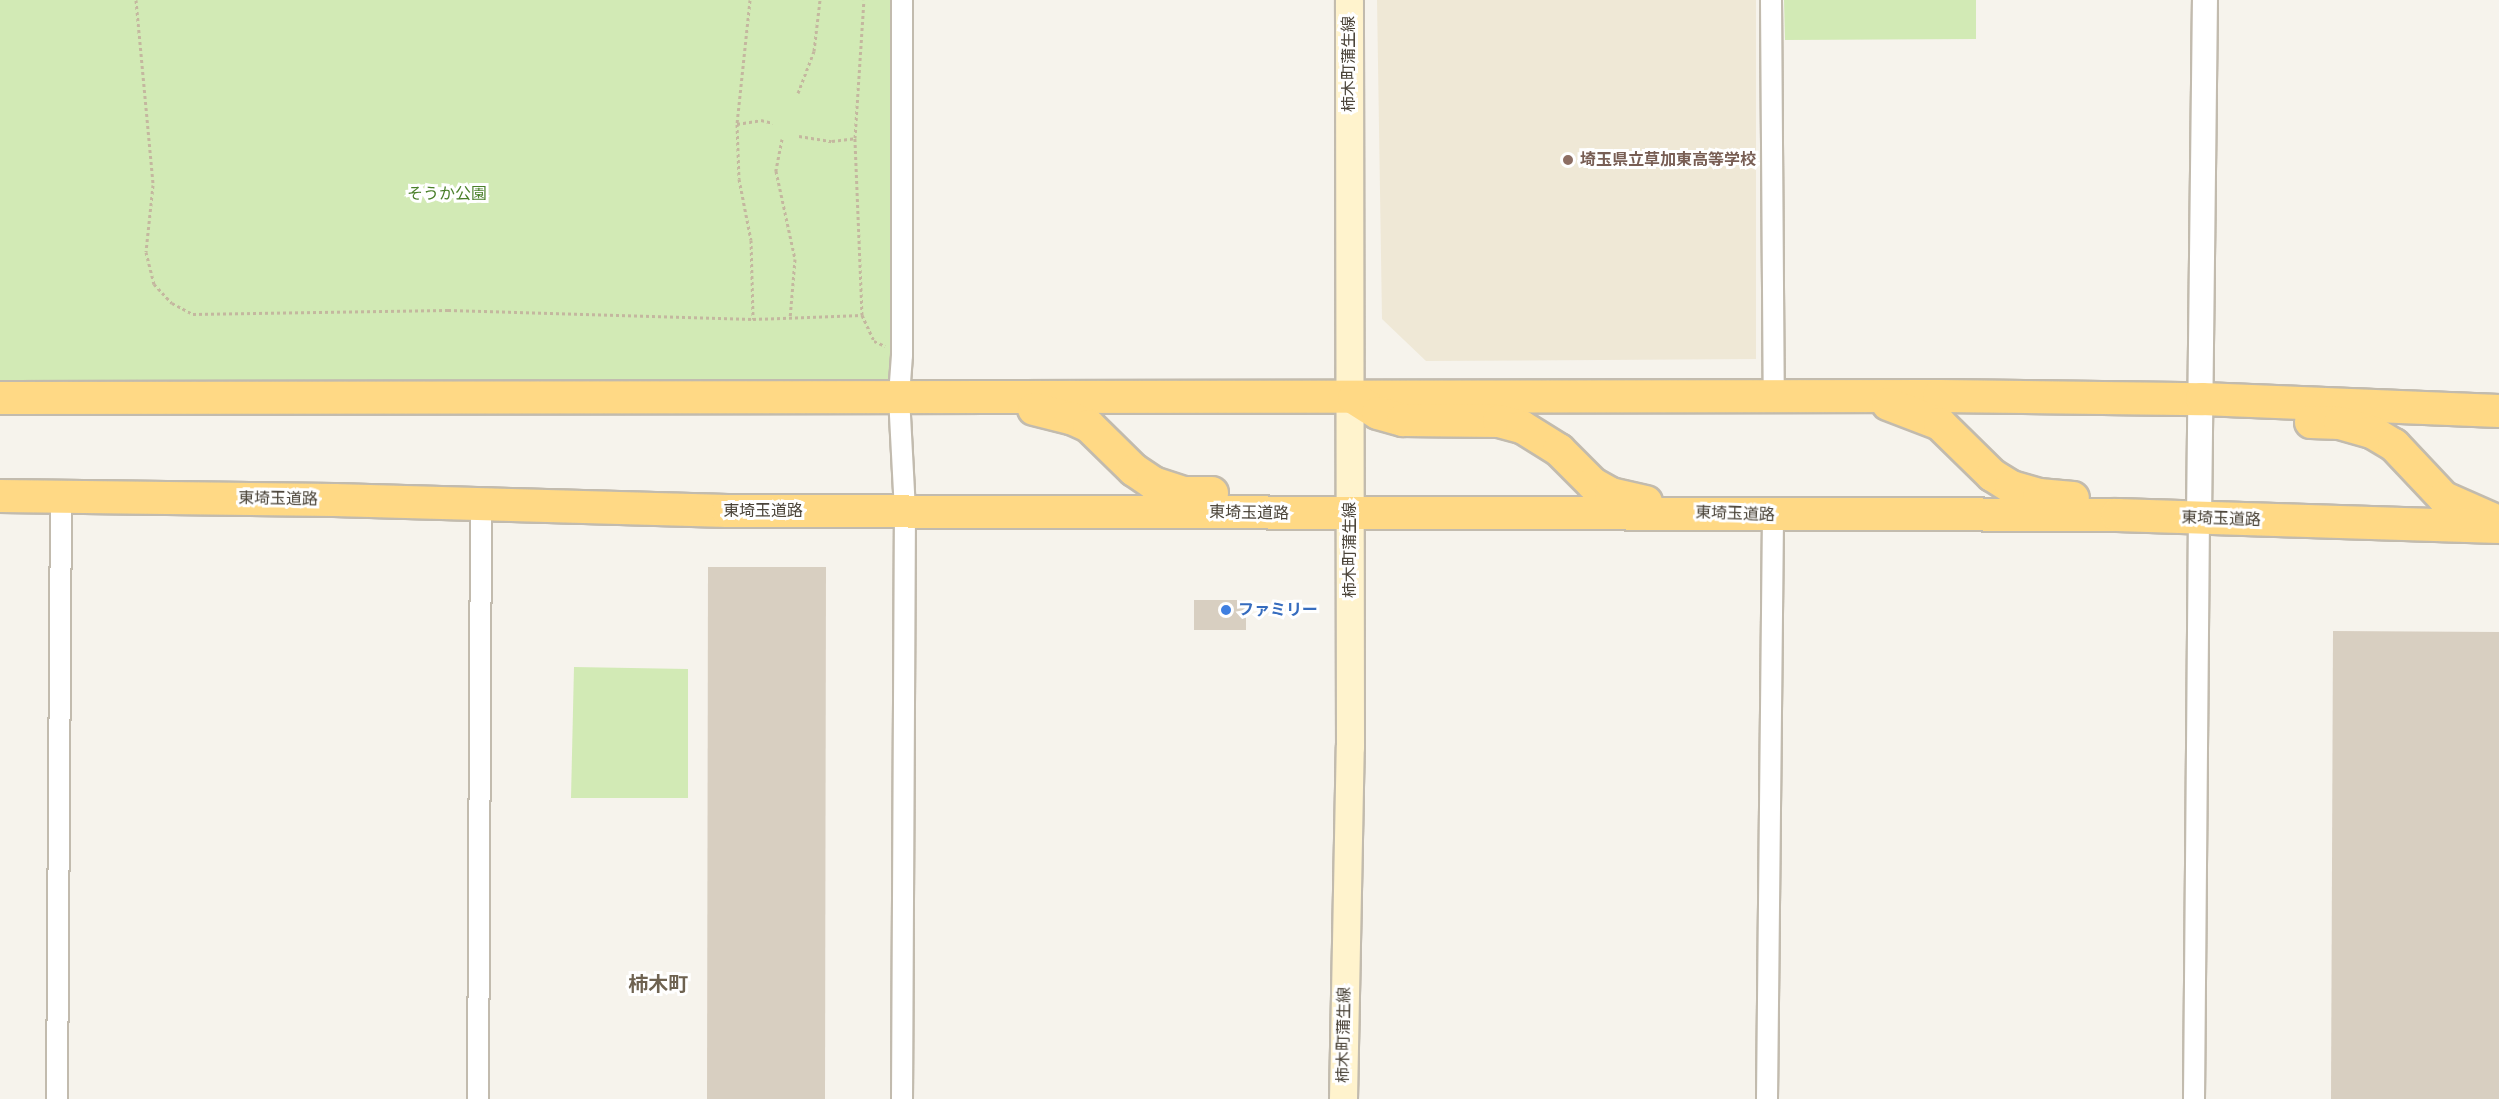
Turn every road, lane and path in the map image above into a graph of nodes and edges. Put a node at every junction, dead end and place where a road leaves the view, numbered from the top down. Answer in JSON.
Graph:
{"nodes":[{"id":1,"x":136,"y":0,"type":"edge"},
{"id":2,"x":750,"y":0,"type":"edge"},
{"id":3,"x":820,"y":0,"type":"edge"},
{"id":4,"x":864,"y":0,"type":"edge"},
{"id":5,"x":902,"y":0,"type":"edge"},
{"id":6,"x":1349,"y":0,"type":"edge"},
{"id":7,"x":1771,"y":0,"type":"edge"},
{"id":8,"x":2205,"y":0,"type":"edge"},
{"id":9,"x":798,"y":93,"type":"dead end"},
{"id":10,"x":773,"y":123,"type":"dead end"},
{"id":11,"x":737,"y":124,"type":"junction"},
{"id":12,"x":799,"y":135,"type":"dead end"},
{"id":13,"x":855,"y":138,"type":"junction"},
{"id":14,"x":782,"y":140,"type":"dead end"},
{"id":15,"x":862,"y":315,"type":"junction"},
{"id":16,"x":790,"y":318,"type":"junction"},
{"id":17,"x":753,"y":319,"type":"junction"},
{"id":18,"x":902,"y":355,"type":"junction"},
{"id":19,"x":1349,"y":395,"type":"junction"},
{"id":20,"x":899,"y":396,"type":"junction"},
{"id":21,"x":1774,"y":396,"type":"junction"},
{"id":22,"x":0,"y":398,"type":"edge"},
{"id":23,"x":986,"y":398,"type":"junction"},
{"id":24,"x":1854,"y":398,"type":"junction"},
{"id":25,"x":2202,"y":399,"type":"junction"},
{"id":26,"x":2499,"y":411,"type":"edge"},
{"id":27,"x":0,"y":496,"type":"edge"},
{"id":28,"x":62,"y":500,"type":"junction"},
{"id":29,"x":480,"y":504,"type":"junction"},
{"id":30,"x":905,"y":512,"type":"junction"},
{"id":31,"x":1706,"y":513,"type":"junction"},
{"id":32,"x":1350,"y":514,"type":"junction"},
{"id":33,"x":1773,"y":516,"type":"junction"},
{"id":34,"x":2199,"y":518,"type":"junction"},
{"id":35,"x":2499,"y":520,"type":"edge"},
{"id":36,"x":2499,"y":527,"type":"edge"},
{"id":37,"x":57,"y":1099,"type":"edge"},
{"id":38,"x":478,"y":1099,"type":"edge"},
{"id":39,"x":902,"y":1099,"type":"edge"},
{"id":40,"x":1343,"y":1099,"type":"edge"},
{"id":41,"x":1767,"y":1099,"type":"edge"},
{"id":42,"x":2194,"y":1099,"type":"edge"}],
"edges":[{"from":1,"to":17,"type":"path"},
{"from":2,"to":11,"type":"path"},
{"from":3,"to":9,"type":"path"},
{"from":4,"to":13,"type":"path"},
{"from":5,"to":18,"type":"street"},
{"from":6,"to":19,"type":"main road","name":"柿木町蒲生線"},
{"from":7,"to":21,"type":"street"},
{"from":8,"to":25,"type":"street"},
{"from":10,"to":11,"type":"path"},
{"from":11,"to":17,"type":"path"},
{"from":12,"to":13,"type":"path"},
{"from":13,"to":15,"type":"path"},
{"from":14,"to":16,"type":"path"},
{"from":15,"to":16,"type":"path"},
{"from":15,"to":18,"type":"path"},
{"from":16,"to":17,"type":"path"},
{"from":18,"to":20,"type":"street"},
{"from":19,"to":21,"type":"highway"},
{"from":19,"to":23,"type":"highway"},
{"from":19,"to":31,"type":"highway"},
{"from":19,"to":32,"type":"main road","name":"柿木町蒲生線"},
{"from":20,"to":22,"type":"highway"},
{"from":20,"to":23,"type":"highway"},
{"from":20,"to":30,"type":"street"},
{"from":21,"to":24,"type":"highway"},
{"from":23,"to":32,"type":"highway"},
{"from":24,"to":25,"type":"highway"},
{"from":24,"to":34,"type":"highway"},
{"from":25,"to":26,"type":"highway"},
{"from":25,"to":34,"type":"street"},
{"from":25,"to":35,"type":"highway"},
{"from":27,"to":28,"type":"highway","name":"東埼玉道路"},
{"from":28,"to":29,"type":"highway","name":"東埼玉道路"},
{"from":28,"to":37,"type":"street"},
{"from":29,"to":30,"type":"highway","name":"東埼玉道路"},
{"from":29,"to":38,"type":"street"},
{"from":30,"to":32,"type":"highway","name":"東埼玉道路"},
{"from":30,"to":39,"type":"street"},
{"from":31,"to":32,"type":"highway","name":"東埼玉道路"},
{"from":31,"to":33,"type":"highway","name":"東埼玉道路"},
{"from":32,"to":40,"type":"main road","name":"柿木町蒲生線"},
{"from":33,"to":34,"type":"highway","name":"東埼玉道路"},
{"from":33,"to":41,"type":"street"},
{"from":34,"to":36,"type":"highway","name":"東埼玉道路"},
{"from":34,"to":42,"type":"street"}]}
